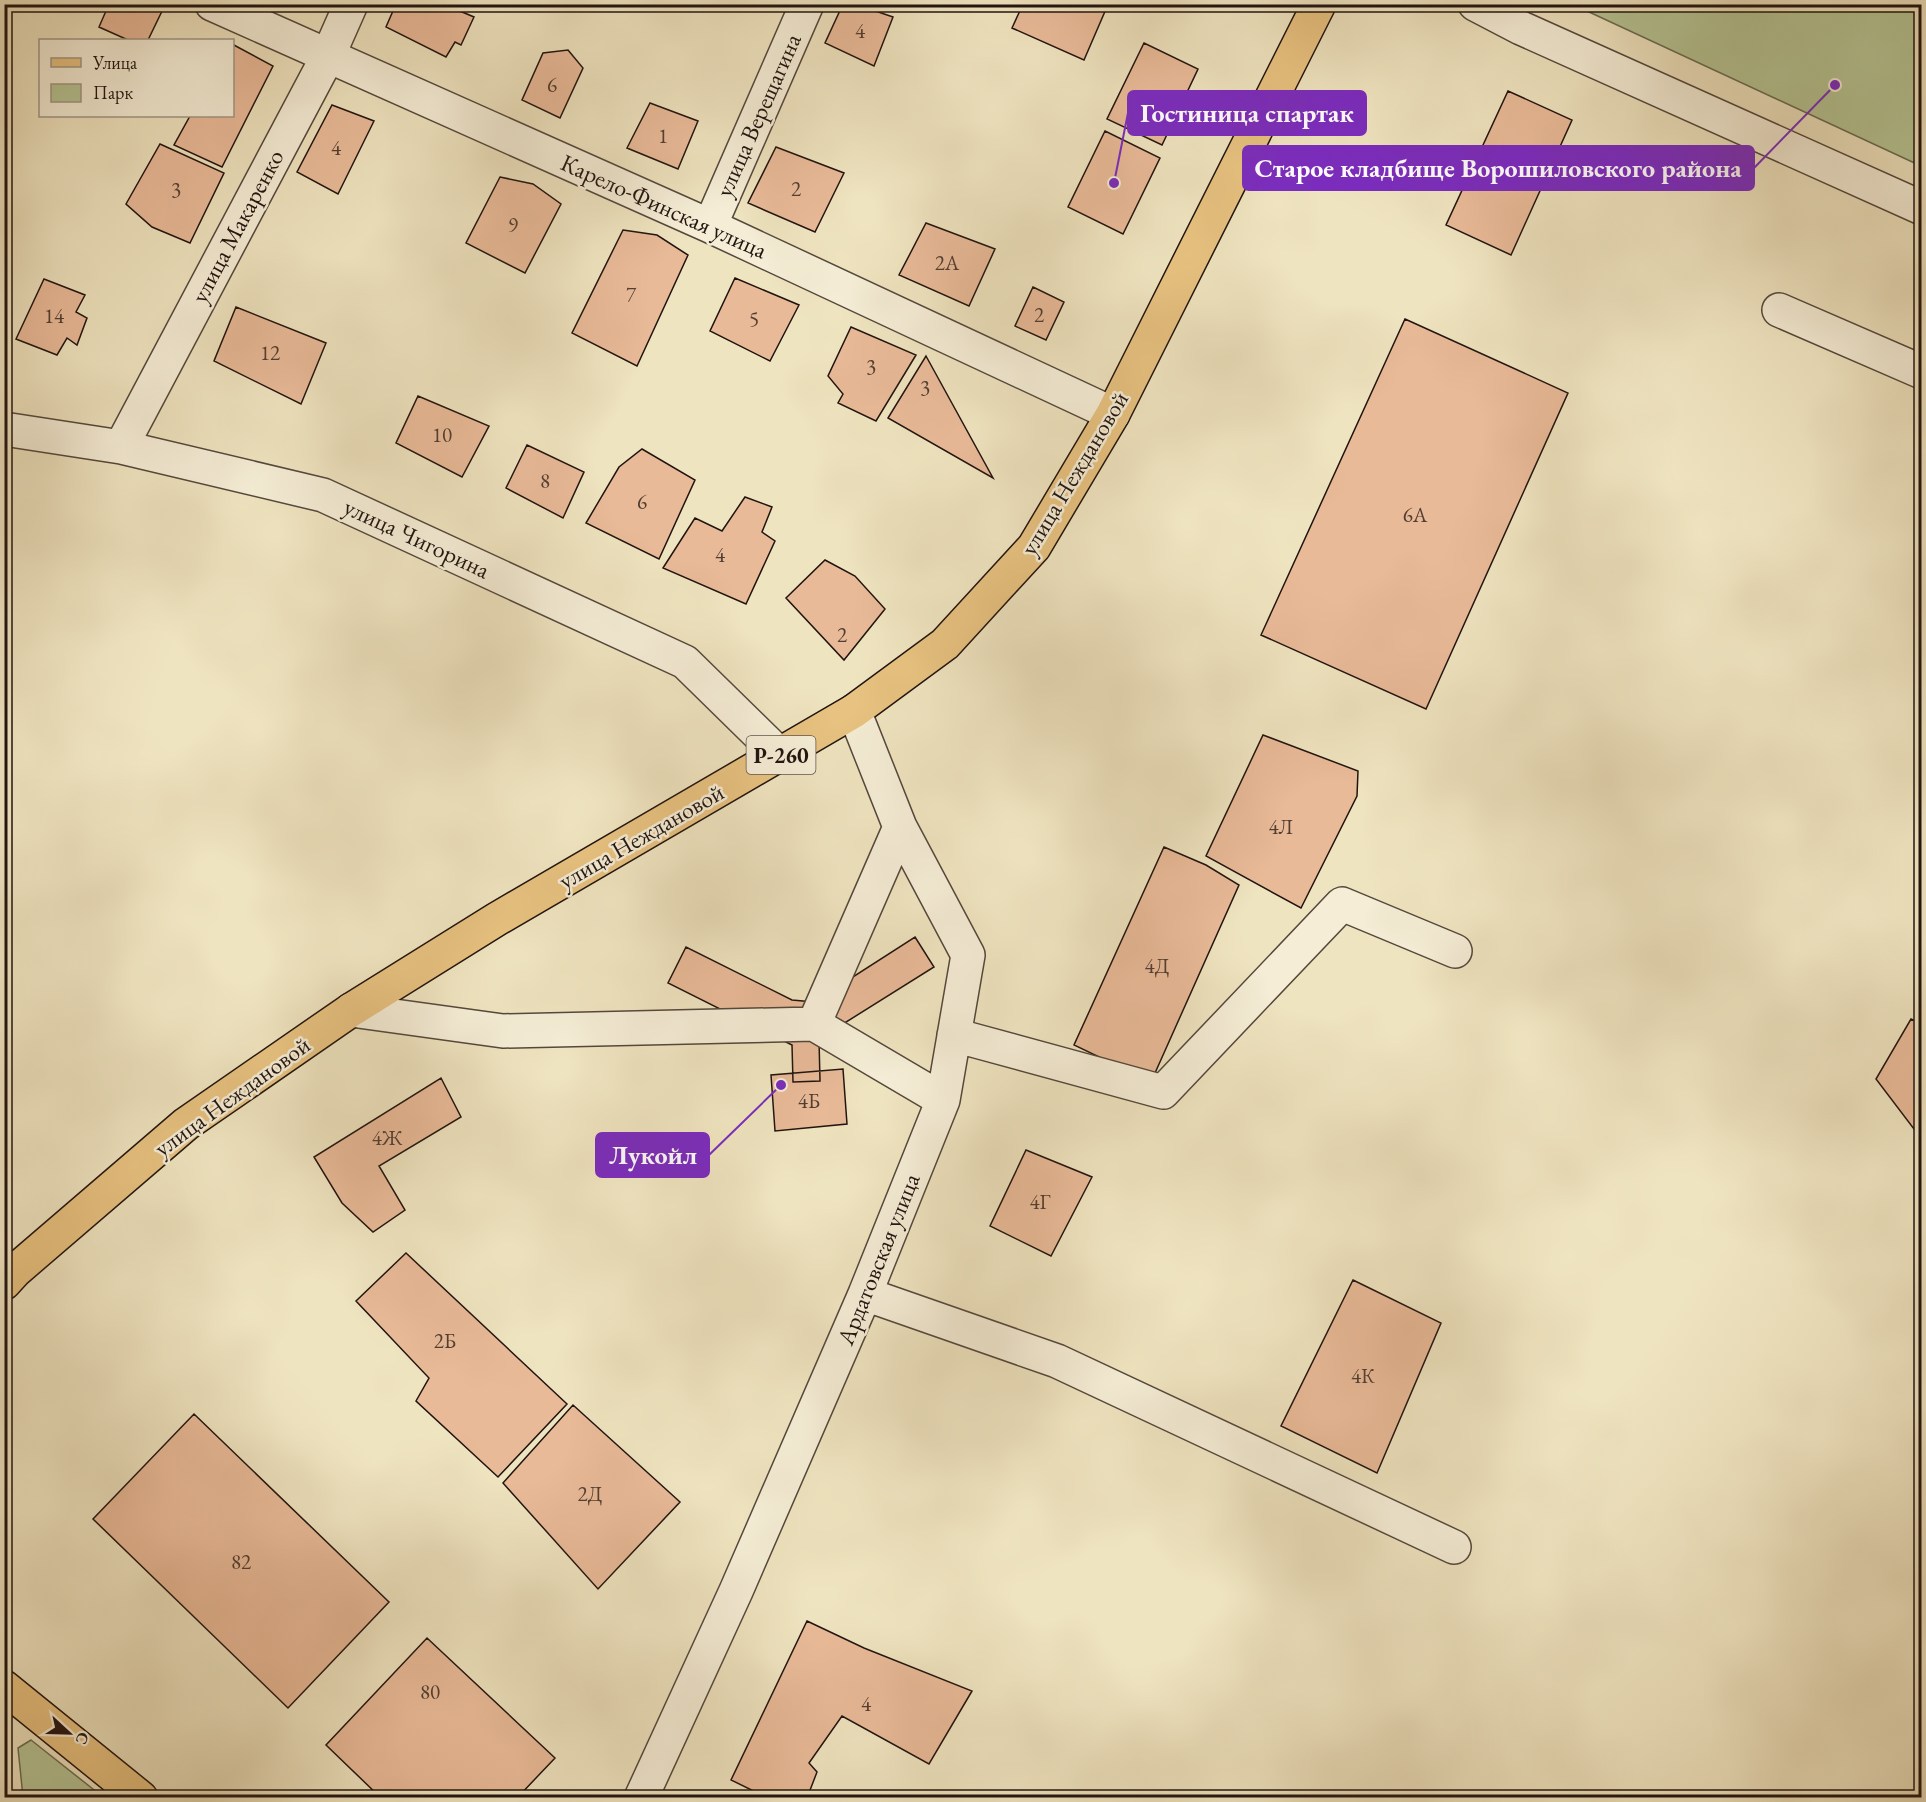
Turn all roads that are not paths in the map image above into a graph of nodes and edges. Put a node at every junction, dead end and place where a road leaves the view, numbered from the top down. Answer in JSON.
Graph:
{"nodes":[{"id":1,"x":212,"y":4,"type":"edge"},
{"id":2,"x":351,"y":4,"type":"edge"},
{"id":3,"x":807,"y":4,"type":"edge"},
{"id":4,"x":1319,"y":4,"type":"edge"},
{"id":5,"x":1475,"y":4,"type":"edge"},
{"id":6,"x":1527,"y":16,"type":"edge"},
{"id":7,"x":328,"y":56,"type":"junction"},
{"id":8,"x":1922,"y":208,"type":"edge"},
{"id":9,"x":710,"y":226,"type":"junction"},
{"id":10,"x":1779,"y":310,"type":"dead end"},
{"id":11,"x":1922,"y":372,"type":"edge"},
{"id":12,"x":1113,"y":414,"type":"junction"},
{"id":13,"x":4,"y":429,"type":"edge"},
{"id":14,"x":121,"y":447,"type":"junction"},
{"id":15,"x":854,"y":711,"type":"junction"},
{"id":16,"x":780,"y":755,"type":"junction"},
{"id":17,"x":900,"y":827,"type":"junction"},
{"id":18,"x":1455,"y":951,"type":"dead end"},
{"id":19,"x":351,"y":1010,"type":"junction"},
{"id":20,"x":814,"y":1024,"type":"junction"},
{"id":21,"x":954,"y":1035,"type":"junction"},
{"id":22,"x":942,"y":1100,"type":"junction"},
{"id":23,"x":4,"y":1283,"type":"edge"},
{"id":24,"x":865,"y":1294,"type":"junction"},
{"id":25,"x":1454,"y":1547,"type":"dead end"},
{"id":26,"x":4,"y":1686,"type":"edge"},
{"id":27,"x":141,"y":1797,"type":"edge"},
{"id":28,"x":641,"y":1797,"type":"edge"}],
"edges":[{"from":1,"to":7,"type":"street","name":"Карело-Финская улица"},
{"from":2,"to":7,"type":"street","name":"улица Макаренко"},
{"from":3,"to":9,"type":"street","name":"улица Верещагина"},
{"from":4,"to":12,"type":"main road","name":"улица Неждановой","number":"Р-260"},
{"from":5,"to":6,"type":"street"},
{"from":6,"to":8,"type":"street"},
{"from":7,"to":9,"type":"street","name":"Карело-Финская улица"},
{"from":7,"to":14,"type":"street","name":"улица Макаренко"},
{"from":9,"to":12,"type":"street","name":"Карело-Финская улица"},
{"from":10,"to":11,"type":"street"},
{"from":12,"to":15,"type":"main road","name":"улица Неждановой","number":"Р-260"},
{"from":13,"to":14,"type":"street","name":"улица Чигорина"},
{"from":14,"to":16,"type":"street","name":"улица Чигорина"},
{"from":15,"to":16,"type":"main road","name":"улица Неждановой","number":"Р-260"},
{"from":15,"to":17,"type":"street","name":"Ардатовская улица"},
{"from":16,"to":19,"type":"main road","name":"улица Неждановой","number":"Р-260"},
{"from":17,"to":20,"type":"street"},
{"from":17,"to":21,"type":"street","name":"Ардатовская улица"},
{"from":18,"to":21,"type":"street"},
{"from":19,"to":20,"type":"street"},
{"from":19,"to":23,"type":"main road","name":"улица Неждановой","number":"Р-260"},
{"from":20,"to":22,"type":"street"},
{"from":21,"to":22,"type":"street","name":"Ардатовская улица"},
{"from":22,"to":24,"type":"street","name":"Ардатовская улица"},
{"from":24,"to":25,"type":"street"},
{"from":24,"to":28,"type":"street","name":"Ардатовская улица"},
{"from":26,"to":27,"type":"main road"}]}
